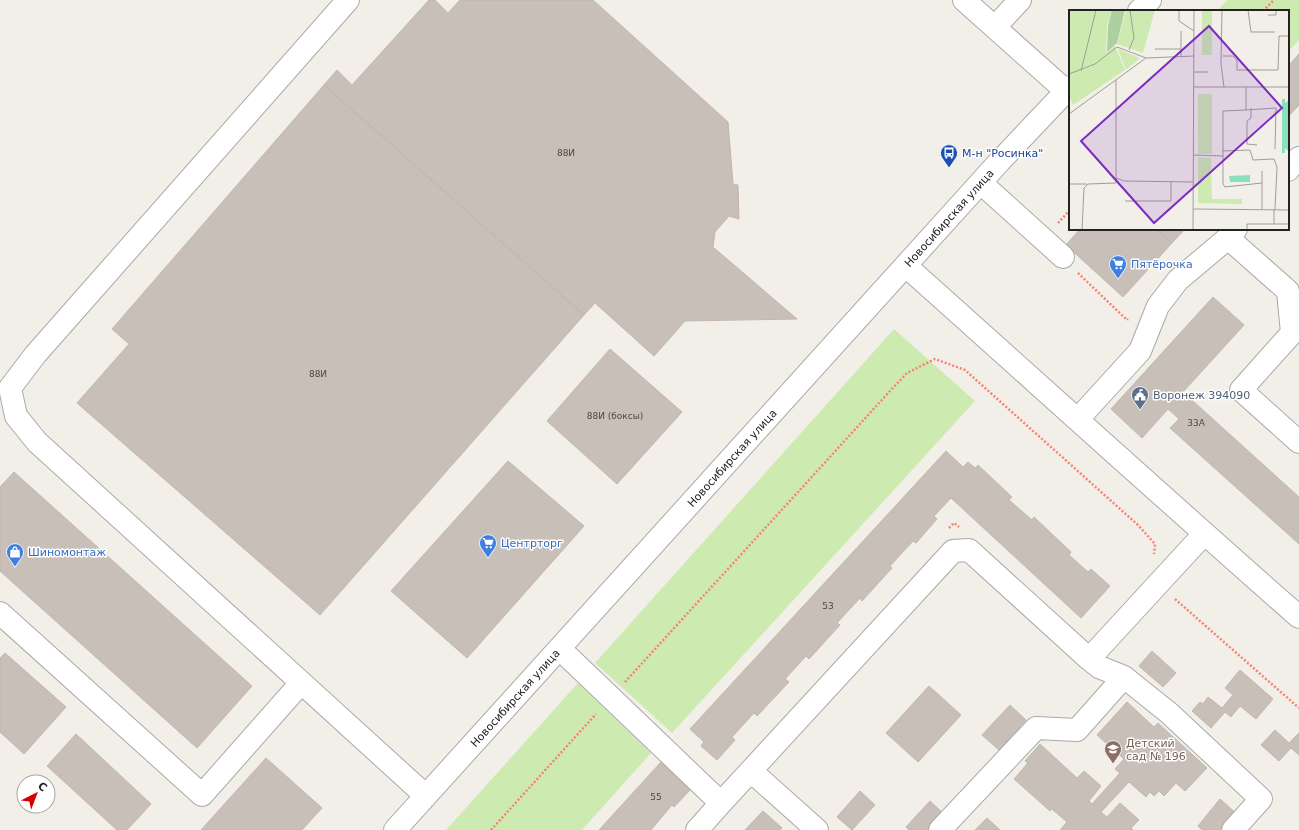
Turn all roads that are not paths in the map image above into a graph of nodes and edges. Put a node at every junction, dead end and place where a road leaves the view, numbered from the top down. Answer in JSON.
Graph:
{"nodes":[{"id":1,"x":348,"y":0,"type":"edge"},
{"id":2,"x":964,"y":0,"type":"edge"},
{"id":3,"x":1020,"y":0,"type":"edge"},
{"id":4,"x":1150,"y":0,"type":"edge"},
{"id":5,"x":1141,"y":10,"type":"edge"},
{"id":6,"x":995,"y":27,"type":"junction"},
{"id":7,"x":1068,"y":89,"type":"edge"},
{"id":8,"x":1299,"y":158,"type":"edge"},
{"id":9,"x":1289,"y":169,"type":"edge"},
{"id":10,"x":981,"y":183,"type":"junction"},
{"id":11,"x":1232,"y":234,"type":"edge"},
{"id":12,"x":1063,"y":258,"type":"dead end"},
{"id":13,"x":906,"y":266,"type":"junction"},
{"id":14,"x":5,"y":393,"type":"edge"},
{"id":15,"x":1078,"y":419,"type":"junction"},
{"id":16,"x":1299,"y":442,"type":"edge"},
{"id":17,"x":1204,"y":534,"type":"junction"},
{"id":18,"x":0,"y":613,"type":"edge"},
{"id":19,"x":1299,"y":618,"type":"edge"},
{"id":20,"x":560,"y":649,"type":"junction"},
{"id":21,"x":1089,"y":660,"type":"junction"},
{"id":22,"x":1124,"y":676,"type":"junction"},
{"id":23,"x":301,"y":683,"type":"junction"},
{"id":24,"x":752,"y":771,"type":"junction"},
{"id":25,"x":426,"y":796,"type":"junction"},
{"id":26,"x":721,"y":803,"type":"junction"},
{"id":27,"x":396,"y":830,"type":"edge"},
{"id":28,"x":697,"y":830,"type":"edge"},
{"id":29,"x":817,"y":830,"type":"edge"},
{"id":30,"x":940,"y":830,"type":"edge"},
{"id":31,"x":1233,"y":830,"type":"edge"}],
"edges":[{"from":1,"to":14,"type":"street"},
{"from":2,"to":6,"type":"street"},
{"from":3,"to":6,"type":"street"},
{"from":4,"to":5,"type":"street"},
{"from":6,"to":7,"type":"street"},
{"from":7,"to":10,"type":"street","name":"Новосибирская улица"},
{"from":8,"to":9,"type":"street"},
{"from":10,"to":12,"type":"street"},
{"from":10,"to":13,"type":"street","name":"Новосибирская улица"},
{"from":11,"to":15,"type":"street"},
{"from":11,"to":16,"type":"street"},
{"from":13,"to":15,"type":"street"},
{"from":13,"to":20,"type":"street","name":"Новосибирская улица"},
{"from":14,"to":23,"type":"street"},
{"from":15,"to":17,"type":"street"},
{"from":17,"to":19,"type":"street"},
{"from":17,"to":21,"type":"street"},
{"from":18,"to":23,"type":"street"},
{"from":20,"to":25,"type":"street","name":"Новосибирская улица"},
{"from":20,"to":26,"type":"street"},
{"from":21,"to":22,"type":"street"},
{"from":21,"to":24,"type":"street"},
{"from":22,"to":30,"type":"street"},
{"from":22,"to":31,"type":"street"},
{"from":23,"to":25,"type":"street"},
{"from":24,"to":26,"type":"street"},
{"from":24,"to":29,"type":"street"},
{"from":25,"to":27,"type":"street","name":"Новосибирская улица"},
{"from":26,"to":28,"type":"street"}]}
